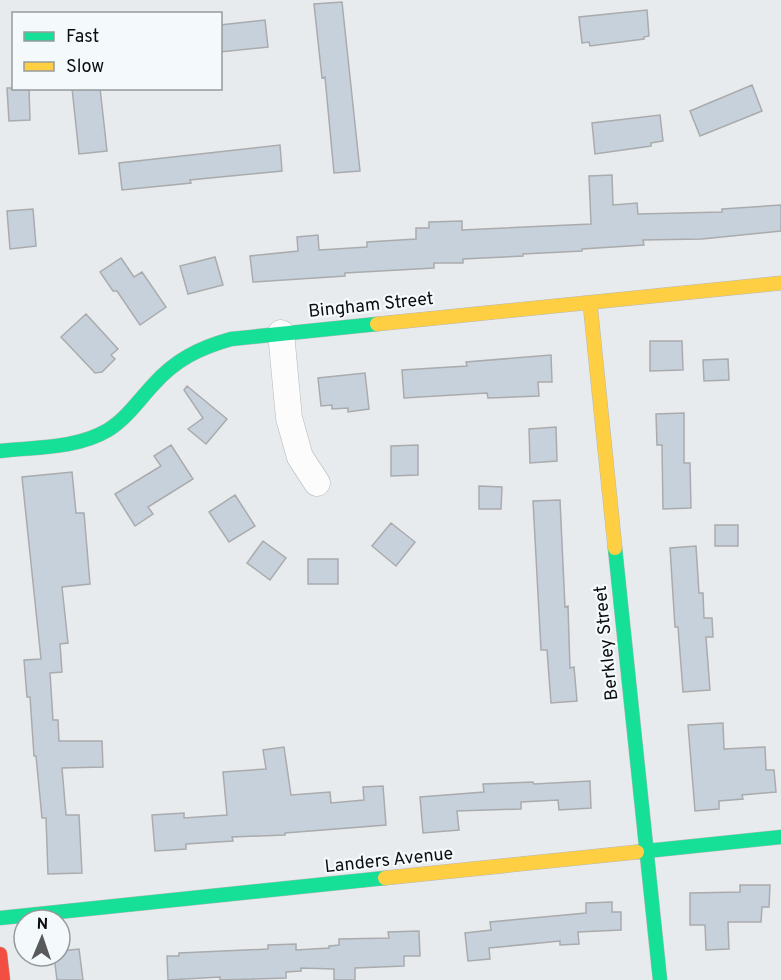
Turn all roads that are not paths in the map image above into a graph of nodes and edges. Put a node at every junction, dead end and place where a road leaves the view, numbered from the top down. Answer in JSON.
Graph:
{"nodes":[{"id":1,"x":781,"y":283,"type":"edge"},
{"id":2,"x":591,"y":303,"type":"junction"},
{"id":3,"x":281,"y":333,"type":"junction"},
{"id":4,"x":0,"y":451,"type":"edge"},
{"id":5,"x":317,"y":483,"type":"dead end"},
{"id":6,"x":781,"y":837,"type":"edge"},
{"id":7,"x":647,"y":852,"type":"junction"},
{"id":8,"x":0,"y":918,"type":"edge"},
{"id":9,"x":0,"y":954,"type":"edge"},
{"id":10,"x":3,"y":980,"type":"edge"},
{"id":11,"x":660,"y":980,"type":"edge"}],
"edges":[{"from":1,"to":2,"type":"street","name":"Bingham Street"},
{"from":2,"to":3,"type":"street","name":"Bingham Street"},
{"from":2,"to":7,"type":"street","name":"Berkley Street"},
{"from":3,"to":4,"type":"street","name":"Bingham Street"},
{"from":3,"to":5,"type":"street"},
{"from":6,"to":7,"type":"street","name":"Landers Avenue"},
{"from":7,"to":8,"type":"street","name":"Landers Avenue"},
{"from":7,"to":11,"type":"street","name":"Berkley Street"},
{"from":9,"to":10,"type":"street"}]}
